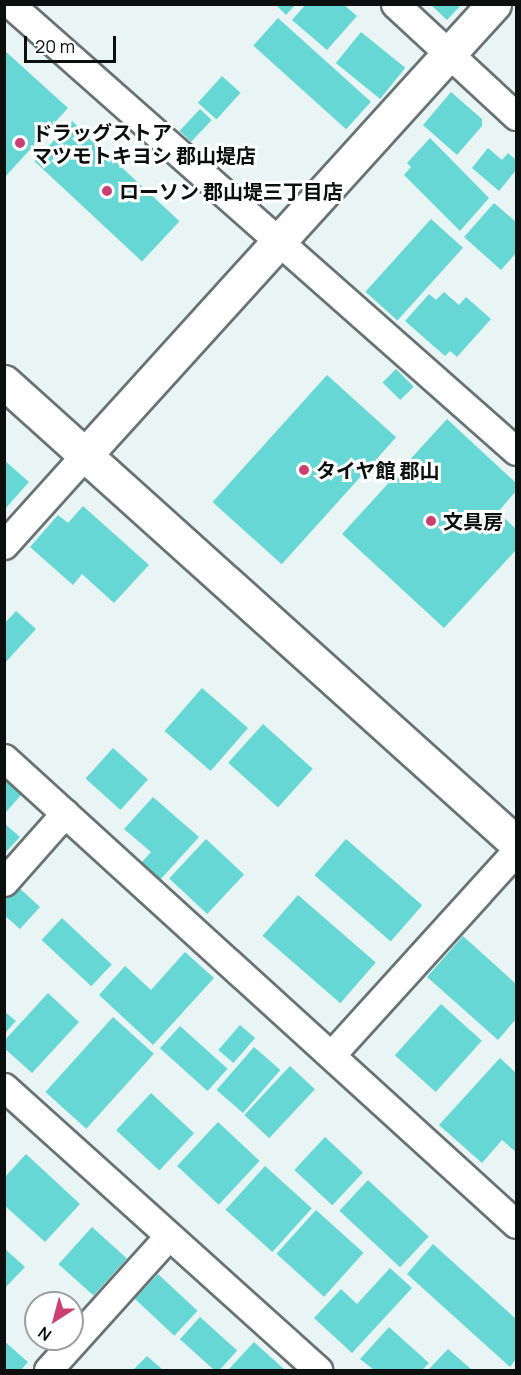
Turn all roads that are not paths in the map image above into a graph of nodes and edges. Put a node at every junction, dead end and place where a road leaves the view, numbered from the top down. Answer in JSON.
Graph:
{"nodes":[{"id":1,"x":10,"y":4,"type":"edge"},
{"id":2,"x":395,"y":4,"type":"edge"},
{"id":3,"x":494,"y":4,"type":"edge"},
{"id":4,"x":449,"y":54,"type":"junction"},
{"id":5,"x":516,"y":116,"type":"edge"},
{"id":6,"x":274,"y":243,"type":"junction"},
{"id":7,"x":4,"y":382,"type":"edge"},
{"id":8,"x":516,"y":451,"type":"edge"},
{"id":9,"x":85,"y":455,"type":"junction"},
{"id":10,"x":4,"y":545,"type":"edge"},
{"id":11,"x":4,"y":758,"type":"edge"},
{"id":12,"x":65,"y":813,"type":"junction"},
{"id":13,"x":516,"y":843,"type":"edge"},
{"id":14,"x":516,"y":851,"type":"edge"},
{"id":15,"x":4,"y":882,"type":"edge"},
{"id":16,"x":333,"y":1053,"type":"junction"},
{"id":17,"x":4,"y":1087,"type":"edge"},
{"id":18,"x":516,"y":1224,"type":"edge"},
{"id":19,"x":166,"y":1238,"type":"junction"},
{"id":20,"x":48,"y":1371,"type":"edge"},
{"id":21,"x":318,"y":1371,"type":"edge"}],
"edges":[{"from":1,"to":6,"type":"street"},
{"from":2,"to":4,"type":"street"},
{"from":3,"to":4,"type":"street"},
{"from":4,"to":5,"type":"street"},
{"from":4,"to":6,"type":"street"},
{"from":6,"to":8,"type":"street"},
{"from":6,"to":9,"type":"street"},
{"from":7,"to":9,"type":"street"},
{"from":9,"to":10,"type":"street"},
{"from":9,"to":13,"type":"street"},
{"from":11,"to":12,"type":"street"},
{"from":12,"to":15,"type":"street"},
{"from":12,"to":16,"type":"street"},
{"from":14,"to":16,"type":"street"},
{"from":16,"to":18,"type":"street"},
{"from":17,"to":19,"type":"street"},
{"from":19,"to":20,"type":"street"},
{"from":19,"to":21,"type":"street"}]}
